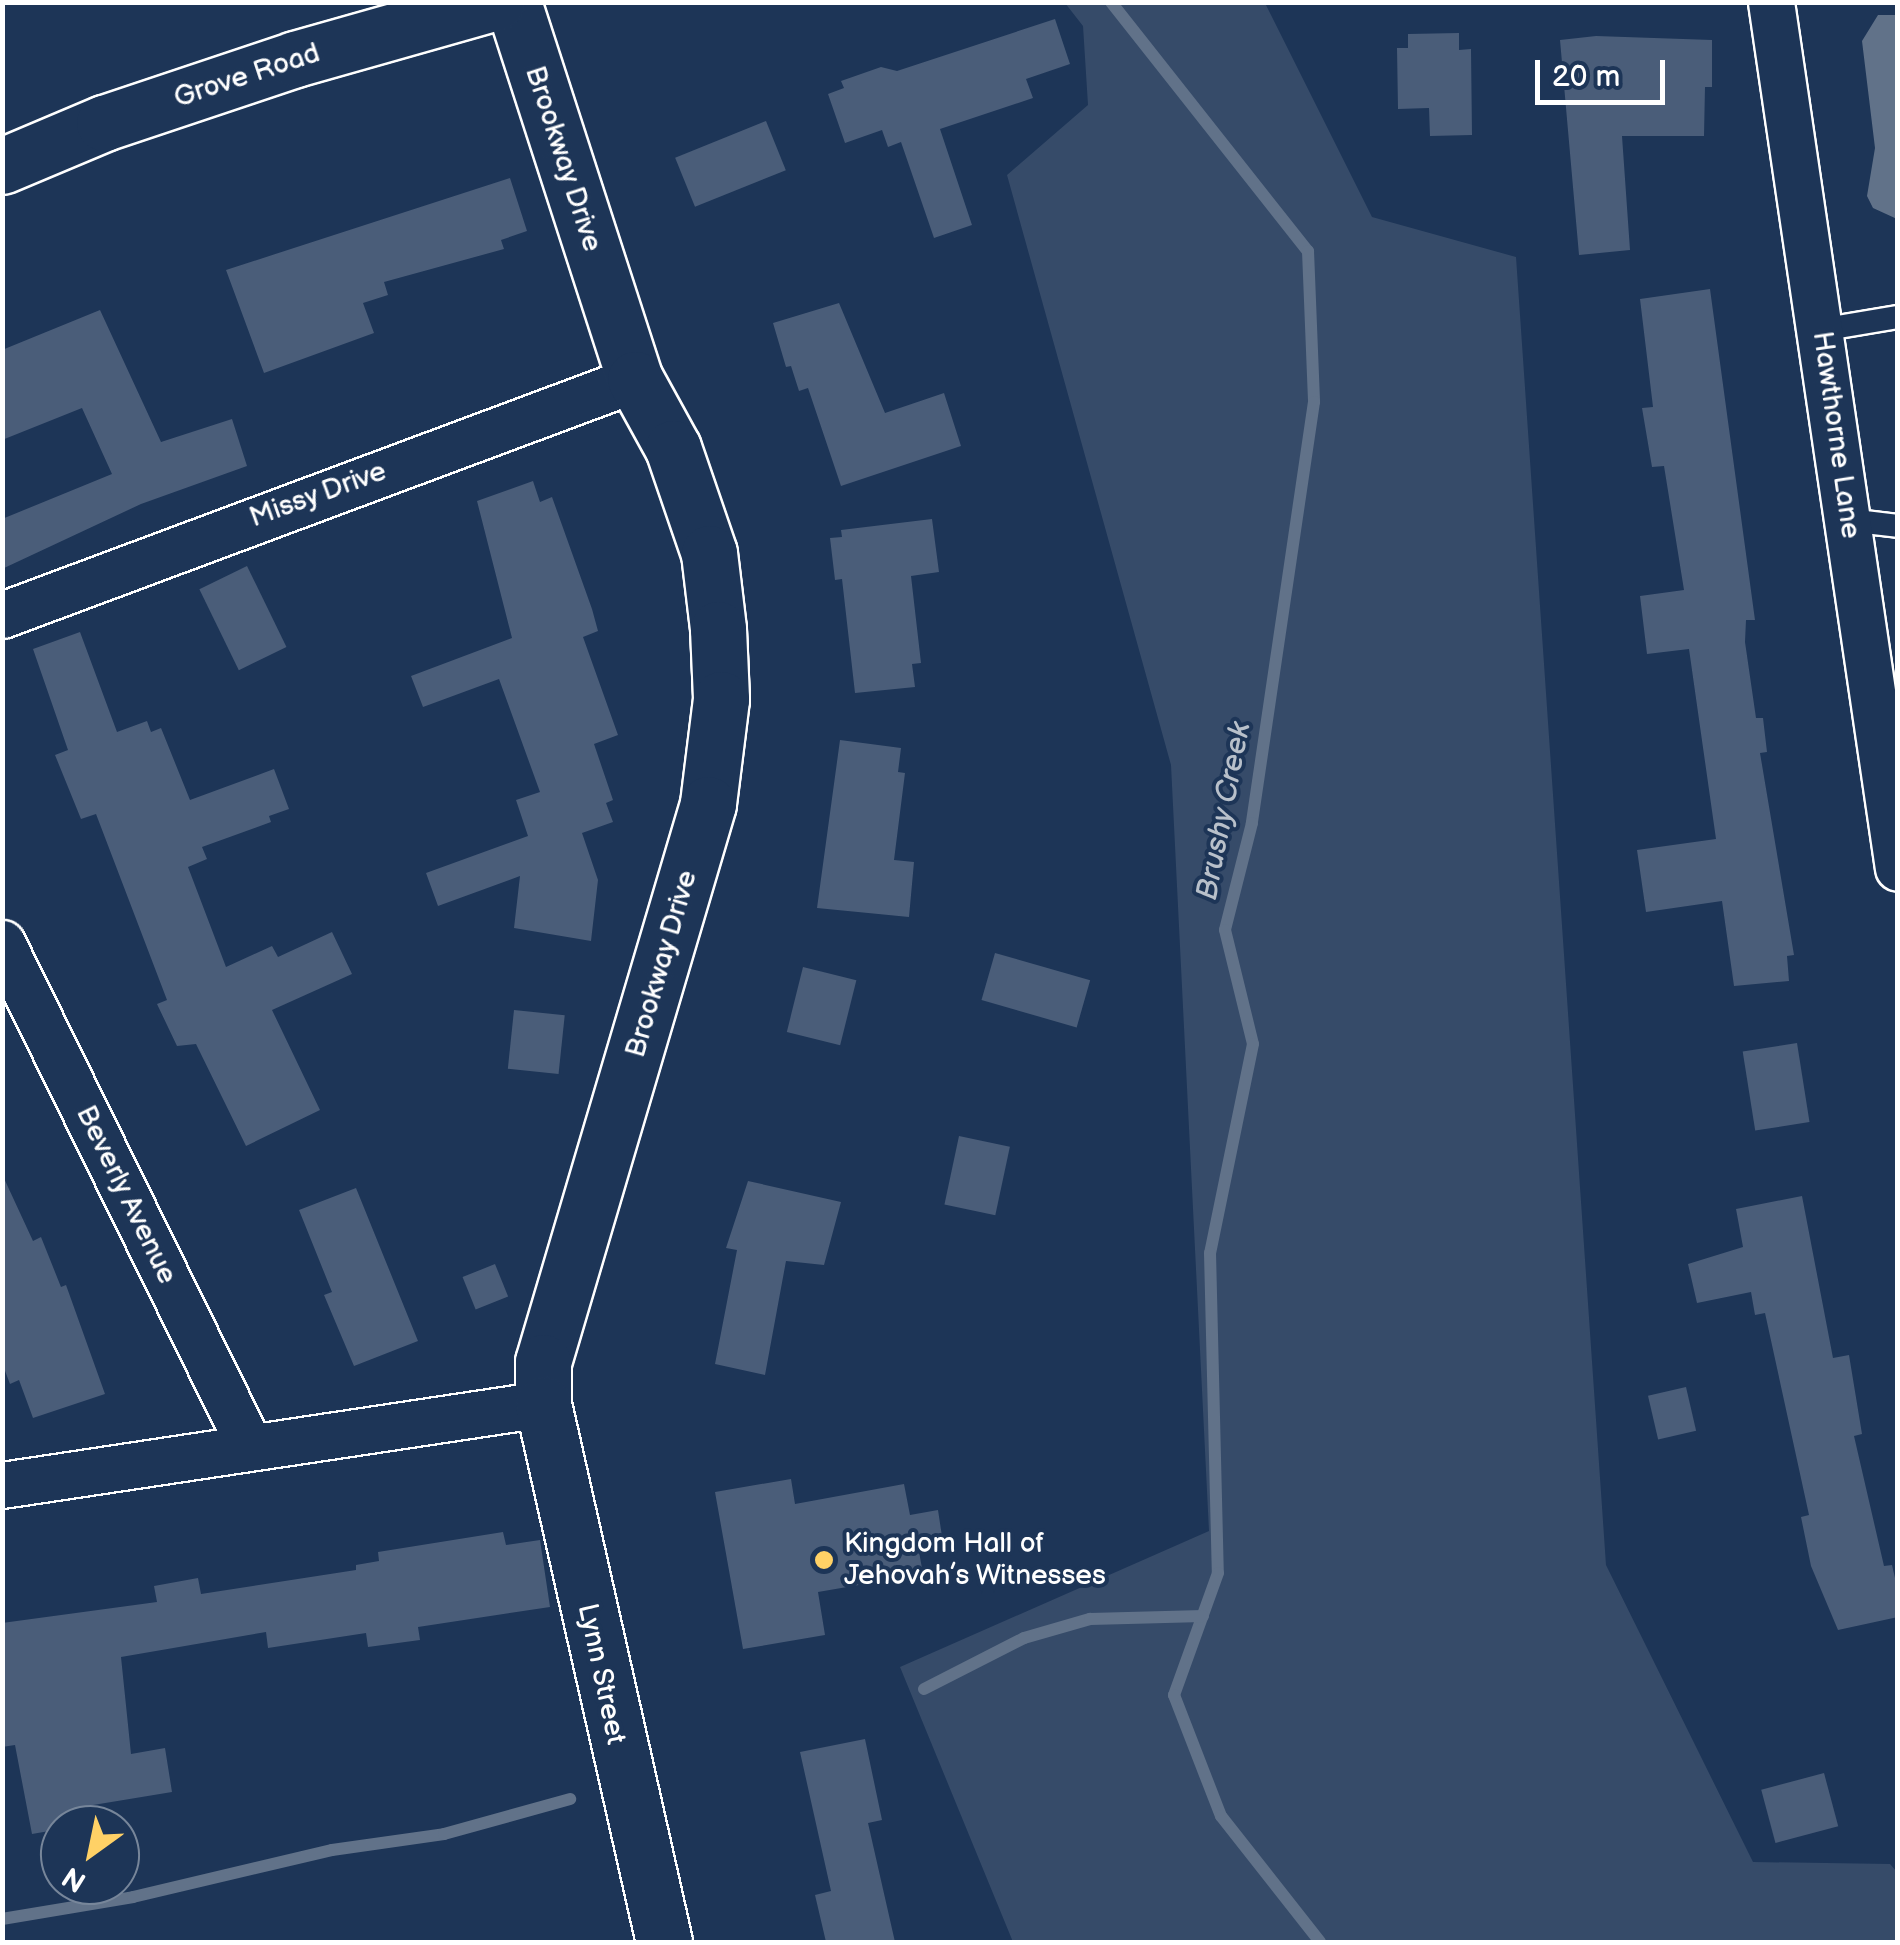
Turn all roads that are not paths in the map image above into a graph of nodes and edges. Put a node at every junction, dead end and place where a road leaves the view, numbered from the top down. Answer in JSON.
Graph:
{"nodes":[{"id":1,"x":497,"y":2,"type":"edge"},
{"id":2,"x":512,"y":2,"type":"edge"},
{"id":3,"x":1771,"y":2,"type":"edge"},
{"id":4,"x":2,"y":166,"type":"edge"},
{"id":5,"x":1898,"y":317,"type":"edge"},
{"id":6,"x":1820,"y":330,"type":"junction"},
{"id":7,"x":634,"y":379,"type":"junction"},
{"id":8,"x":1848,"y":520,"type":"junction"},
{"id":9,"x":1898,"y":526,"type":"edge"},
{"id":10,"x":2,"y":615,"type":"edge"},
{"id":11,"x":1898,"y":868,"type":"edge"},
{"id":12,"x":2,"y":942,"type":"edge"},
{"id":13,"x":543,"y":1404,"type":"junction"},
{"id":14,"x":250,"y":1447,"type":"junction"},
{"id":15,"x":2,"y":1485,"type":"edge"},
{"id":16,"x":664,"y":1942,"type":"edge"}],
"edges":[{"from":1,"to":4,"type":"street","name":"Grove Road"},
{"from":2,"to":7,"type":"street","name":"Brookway Drive"},
{"from":3,"to":6,"type":"street","name":"Hawthorne Lane"},
{"from":5,"to":6,"type":"lane"},
{"from":6,"to":8,"type":"street","name":"Hawthorne Lane"},
{"from":7,"to":10,"type":"street","name":"Missy Drive"},
{"from":7,"to":13,"type":"street","name":"Brookway Drive"},
{"from":8,"to":9,"type":"lane"},
{"from":8,"to":11,"type":"street","name":"Hawthorne Lane"},
{"from":12,"to":14,"type":"street","name":"Beverly Avenue"},
{"from":13,"to":14,"type":"street"},
{"from":13,"to":16,"type":"street","name":"Lynn Street"},
{"from":14,"to":15,"type":"street"}]}
